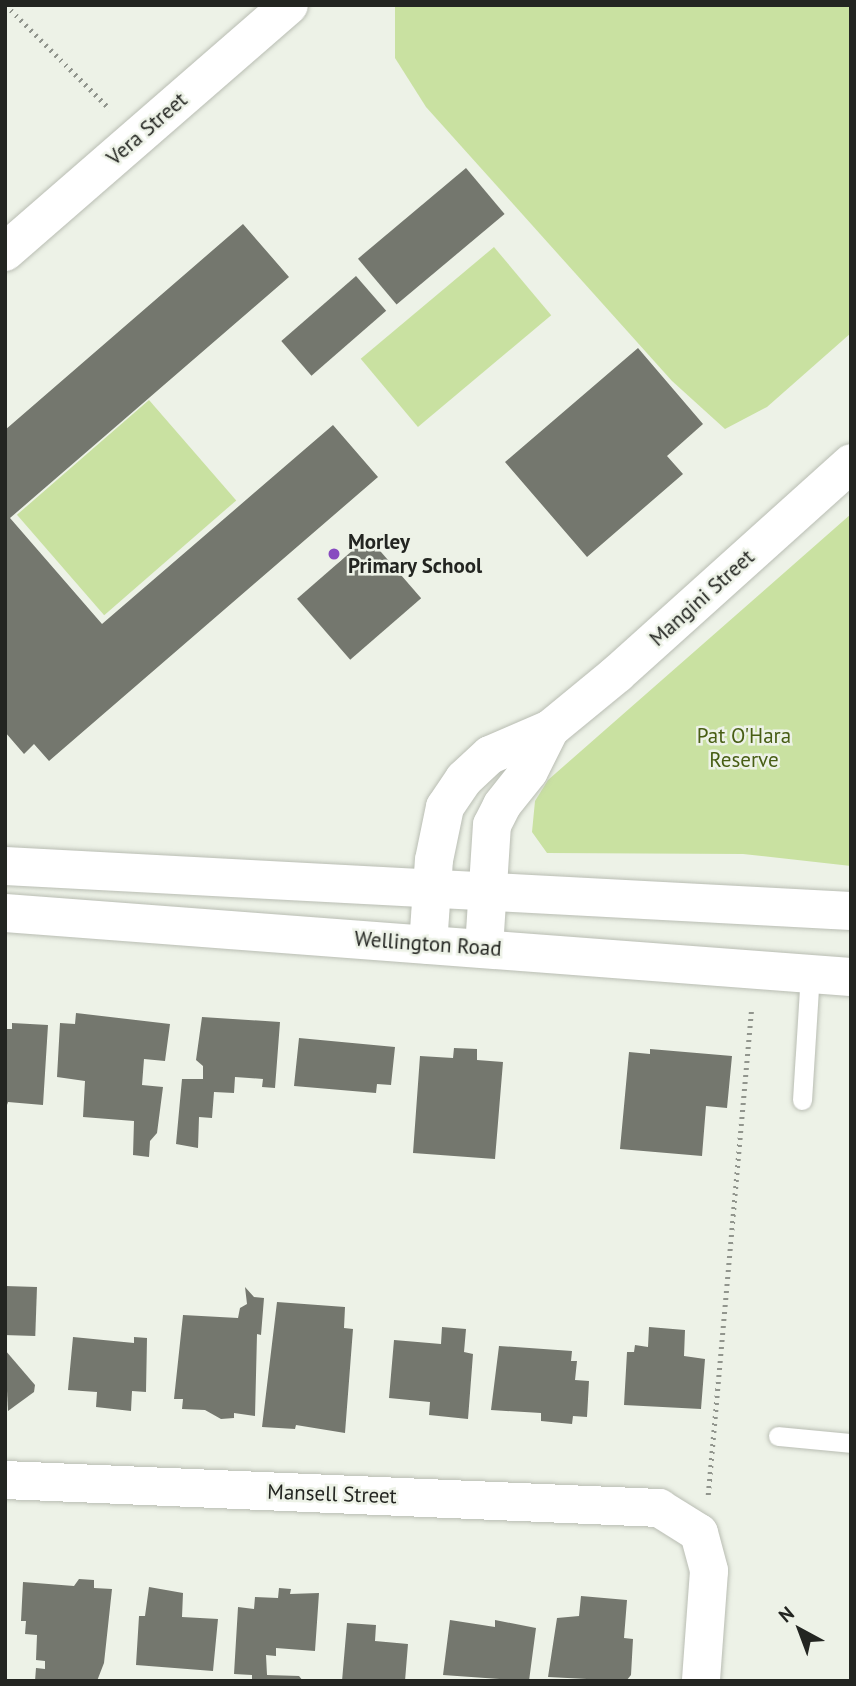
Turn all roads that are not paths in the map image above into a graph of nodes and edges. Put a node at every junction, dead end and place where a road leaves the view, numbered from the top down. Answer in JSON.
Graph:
{"nodes":[{"id":1,"x":289,"y":5,"type":"edge"},
{"id":2,"x":5,"y":252,"type":"edge"},
{"id":3,"x":851,"y":463,"type":"edge"},
{"id":4,"x":550,"y":729,"type":"junction"},
{"id":5,"x":5,"y":866,"type":"edge"},
{"id":6,"x":432,"y":888,"type":"junction"},
{"id":7,"x":488,"y":891,"type":"junction"},
{"id":8,"x":851,"y":911,"type":"edge"},
{"id":9,"x":5,"y":914,"type":"edge"},
{"id":10,"x":428,"y":945,"type":"junction"},
{"id":11,"x":484,"y":948,"type":"junction"},
{"id":12,"x":810,"y":974,"type":"junction"},
{"id":13,"x":851,"y":977,"type":"edge"},
{"id":14,"x":802,"y":1100,"type":"dead end"},
{"id":15,"x":778,"y":1436,"type":"dead end"},
{"id":16,"x":851,"y":1443,"type":"edge"},
{"id":17,"x":5,"y":1480,"type":"edge"},
{"id":18,"x":701,"y":1681,"type":"edge"}],
"edges":[{"from":1,"to":2,"type":"street","name":"Vera Street"},
{"from":3,"to":4,"type":"street","name":"Mangini Street"},
{"from":4,"to":6,"type":"street","name":"Mangini Street"},
{"from":4,"to":7,"type":"street","name":"Mangini Street"},
{"from":5,"to":6,"type":"street"},
{"from":6,"to":7,"type":"street"},
{"from":6,"to":10,"type":"street","name":"Mangini Street"},
{"from":7,"to":8,"type":"street"},
{"from":7,"to":11,"type":"street","name":"Mangini Street"},
{"from":9,"to":10,"type":"street","name":"Wellington Road"},
{"from":10,"to":11,"type":"street","name":"Wellington Road"},
{"from":11,"to":12,"type":"street","name":"Wellington Road"},
{"from":12,"to":13,"type":"street","name":"Wellington Road"},
{"from":12,"to":14,"type":"lane"},
{"from":15,"to":16,"type":"lane"},
{"from":17,"to":18,"type":"street","name":"Mansell Street"}]}
